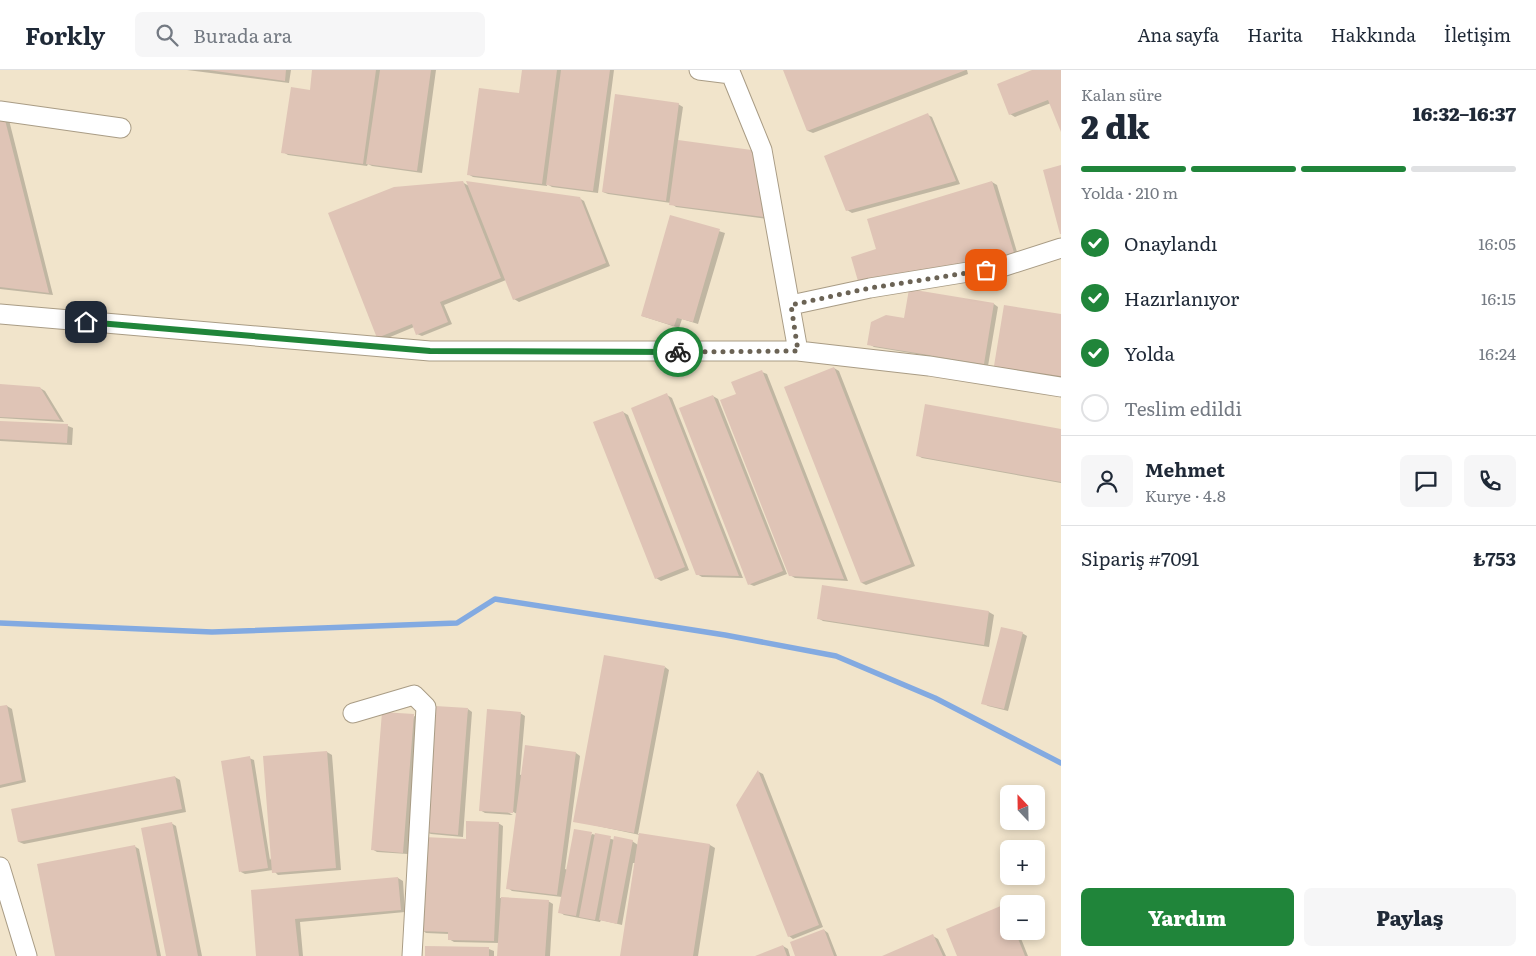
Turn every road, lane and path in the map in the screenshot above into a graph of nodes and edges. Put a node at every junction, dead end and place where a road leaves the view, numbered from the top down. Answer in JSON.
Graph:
{"nodes":[{"id":1,"x":699,"y":70,"type":"edge"},
{"id":2,"x":0,"y":111,"type":"edge"},
{"id":3,"x":121,"y":128,"type":"dead end"},
{"id":4,"x":1061,"y":248,"type":"edge"},
{"id":5,"x":791,"y":305,"type":"junction"},
{"id":6,"x":0,"y":314,"type":"edge"},
{"id":7,"x":798,"y":351,"type":"junction"},
{"id":8,"x":1061,"y":387,"type":"edge"},
{"id":9,"x":353,"y":713,"type":"dead end"},
{"id":10,"x":0,"y":867,"type":"edge"},
{"id":11,"x":27,"y":956,"type":"edge"},
{"id":12,"x":412,"y":956,"type":"edge"}],
"edges":[{"from":1,"to":5,"type":"street"},
{"from":2,"to":3,"type":"street"},
{"from":4,"to":5,"type":"street"},
{"from":5,"to":7,"type":"street"},
{"from":6,"to":7,"type":"street"},
{"from":7,"to":8,"type":"street"},
{"from":9,"to":12,"type":"street"},
{"from":10,"to":11,"type":"street"}]}
